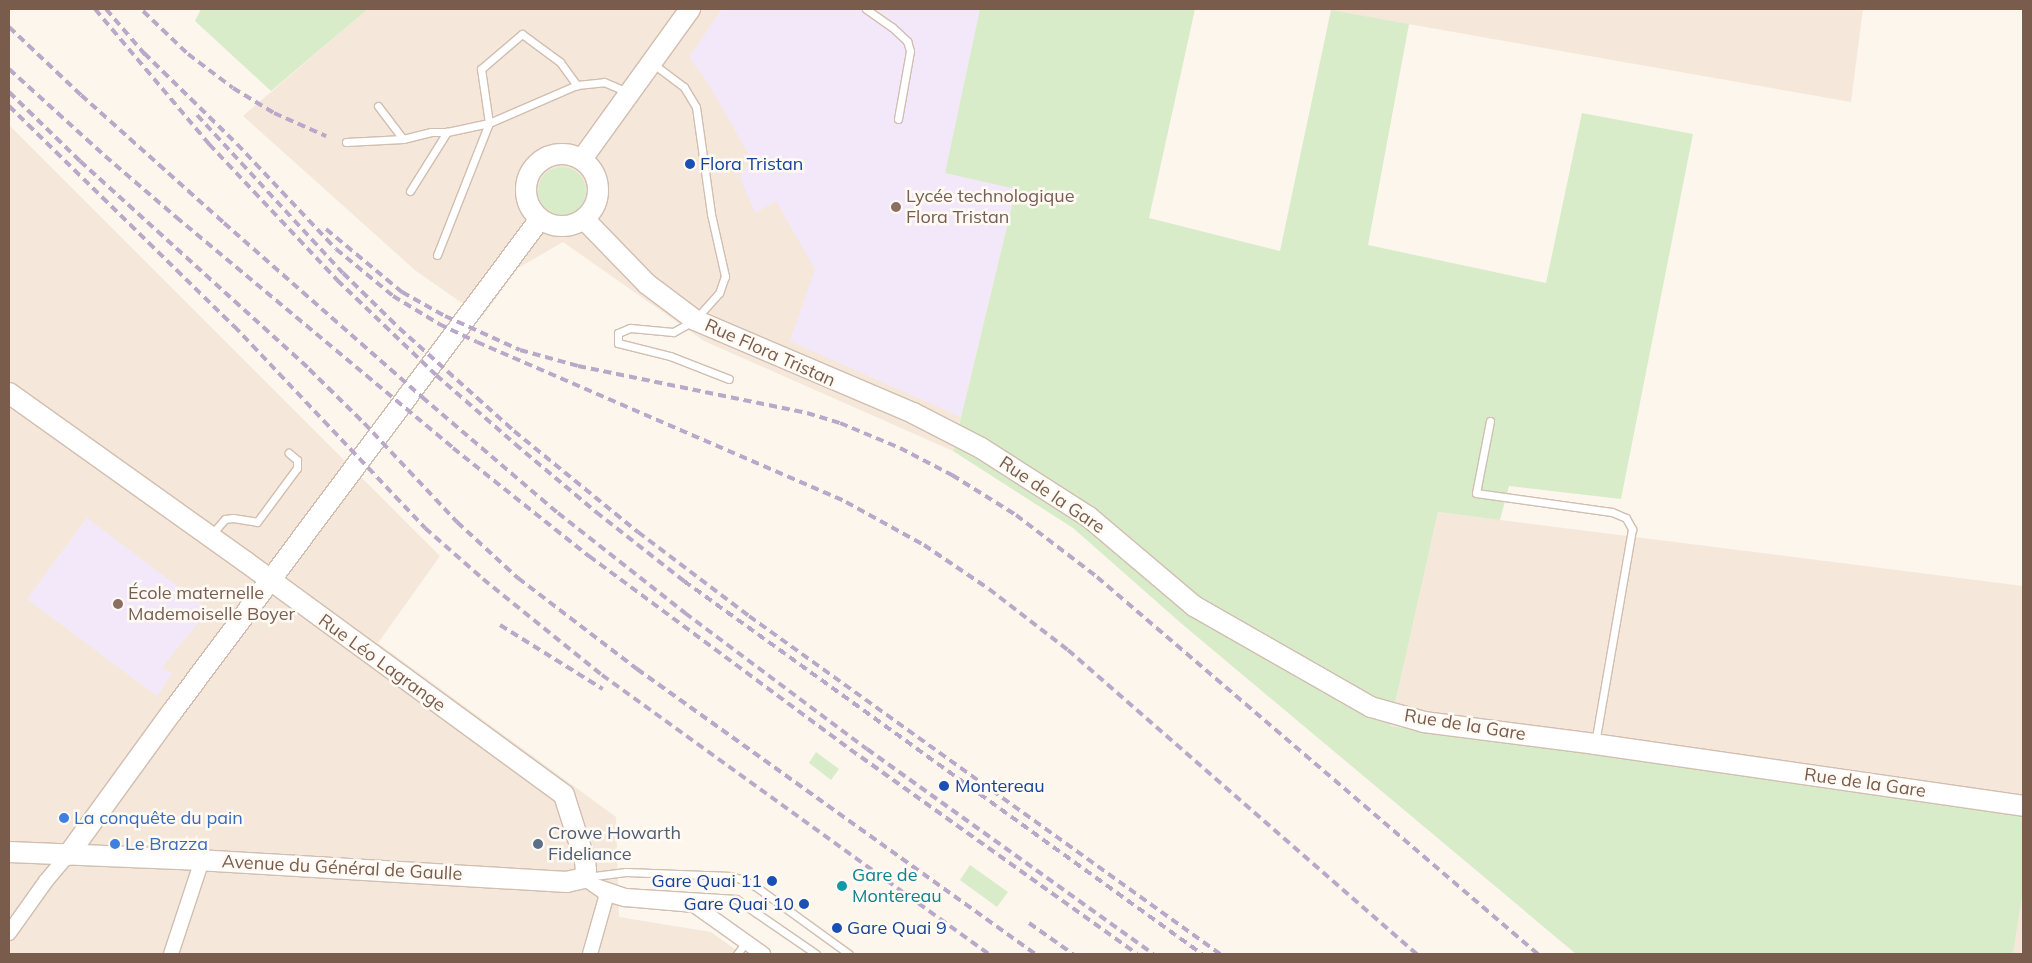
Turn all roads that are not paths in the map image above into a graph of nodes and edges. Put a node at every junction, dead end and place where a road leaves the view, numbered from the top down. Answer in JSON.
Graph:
{"nodes":[{"id":1,"x":690,"y":9,"type":"edge"},
{"id":2,"x":866,"y":9,"type":"edge"},
{"id":3,"x":652,"y":63,"type":"junction"},
{"id":4,"x":577,"y":85,"type":"junction"},
{"id":5,"x":630,"y":93,"type":"junction"},
{"id":6,"x":378,"y":106,"type":"dead end"},
{"id":7,"x":898,"y":119,"type":"dead end"},
{"id":8,"x":489,"y":123,"type":"junction"},
{"id":9,"x":447,"y":132,"type":"junction"},
{"id":10,"x":403,"y":139,"type":"junction"},
{"id":11,"x":346,"y":142,"type":"dead end"},
{"id":12,"x":582,"y":159,"type":"junction"},
{"id":13,"x":410,"y":191,"type":"dead end"},
{"id":14,"x":540,"y":219,"type":"junction"},
{"id":15,"x":584,"y":219,"type":"junction"},
{"id":16,"x":436,"y":255,"type":"dead end"},
{"id":17,"x":695,"y":320,"type":"junction"},
{"id":18,"x":729,"y":378,"type":"dead end"},
{"id":19,"x":9,"y":393,"type":"edge"},
{"id":20,"x":1490,"y":421,"type":"dead end"},
{"id":21,"x":981,"y":448,"type":"joint"},
{"id":22,"x":289,"y":453,"type":"dead end"},
{"id":23,"x":210,"y":537,"type":"junction"},
{"id":24,"x":271,"y":581,"type":"junction"},
{"id":25,"x":1595,"y":744,"type":"junction"},
{"id":26,"x":2023,"y":806,"type":"edge"},
{"id":27,"x":9,"y":852,"type":"edge"},
{"id":28,"x":68,"y":855,"type":"junction"},
{"id":29,"x":202,"y":860,"type":"junction"},
{"id":30,"x":584,"y":878,"type":"junction"},
{"id":31,"x":607,"y":894,"type":"junction"},
{"id":32,"x":9,"y":933,"type":"edge"},
{"id":33,"x":746,"y":942,"type":"junction"},
{"id":34,"x":171,"y":954,"type":"edge"},
{"id":35,"x":590,"y":954,"type":"edge"},
{"id":36,"x":738,"y":954,"type":"edge"},
{"id":37,"x":763,"y":954,"type":"edge"},
{"id":38,"x":816,"y":954,"type":"edge"},
{"id":39,"x":849,"y":954,"type":"edge"}],
"edges":[{"from":1,"to":3,"type":"main road"},
{"from":2,"to":7,"type":"lane"},
{"from":3,"to":5,"type":"main road"},
{"from":3,"to":17,"type":"lane"},
{"from":4,"to":5,"type":"lane"},
{"from":4,"to":8,"type":"lane"},
{"from":4,"to":8,"type":"lane"},
{"from":5,"to":12,"type":"main road"},
{"from":6,"to":10,"type":"lane"},
{"from":8,"to":9,"type":"lane"},
{"from":8,"to":16,"type":"lane"},
{"from":9,"to":10,"type":"lane"},
{"from":9,"to":13,"type":"lane"},
{"from":10,"to":11,"type":"lane"},
{"from":12,"to":14,"type":"main road"},
{"from":12,"to":15,"type":"main road"},
{"from":14,"to":15,"type":"main road"},
{"from":14,"to":24,"type":"main road"},
{"from":15,"to":17,"type":"main road","name":"Rue Flora Tristan"},
{"from":17,"to":18,"type":"lane"},
{"from":17,"to":21,"type":"main road","name":"Rue Flora Tristan"},
{"from":19,"to":23,"type":"main road","name":"Rue Léo Lagrange"},
{"from":20,"to":25,"type":"lane"},
{"from":21,"to":25,"type":"main road","name":"Rue de la Gare"},
{"from":22,"to":23,"type":"lane"},
{"from":23,"to":24,"type":"main road","name":"Rue Léo Lagrange"},
{"from":24,"to":28,"type":"main road"},
{"from":24,"to":30,"type":"main road","name":"Rue Léo Lagrange"},
{"from":25,"to":26,"type":"main road","name":"Rue de la Gare"},
{"from":27,"to":28,"type":"main road","name":"Avenue du Général de Gaulle"},
{"from":28,"to":29,"type":"main road","name":"Avenue du Général de Gaulle"},
{"from":28,"to":32,"type":"street"},
{"from":29,"to":30,"type":"main road","name":"Avenue du Général de Gaulle"},
{"from":29,"to":34,"type":"street"},
{"from":30,"to":31,"type":"street"},
{"from":30,"to":38,"type":"lane"},
{"from":30,"to":39,"type":"lane"},
{"from":31,"to":33,"type":"street"},
{"from":31,"to":35,"type":"street"},
{"from":33,"to":36,"type":"lane"},
{"from":33,"to":37,"type":"street"}]}
